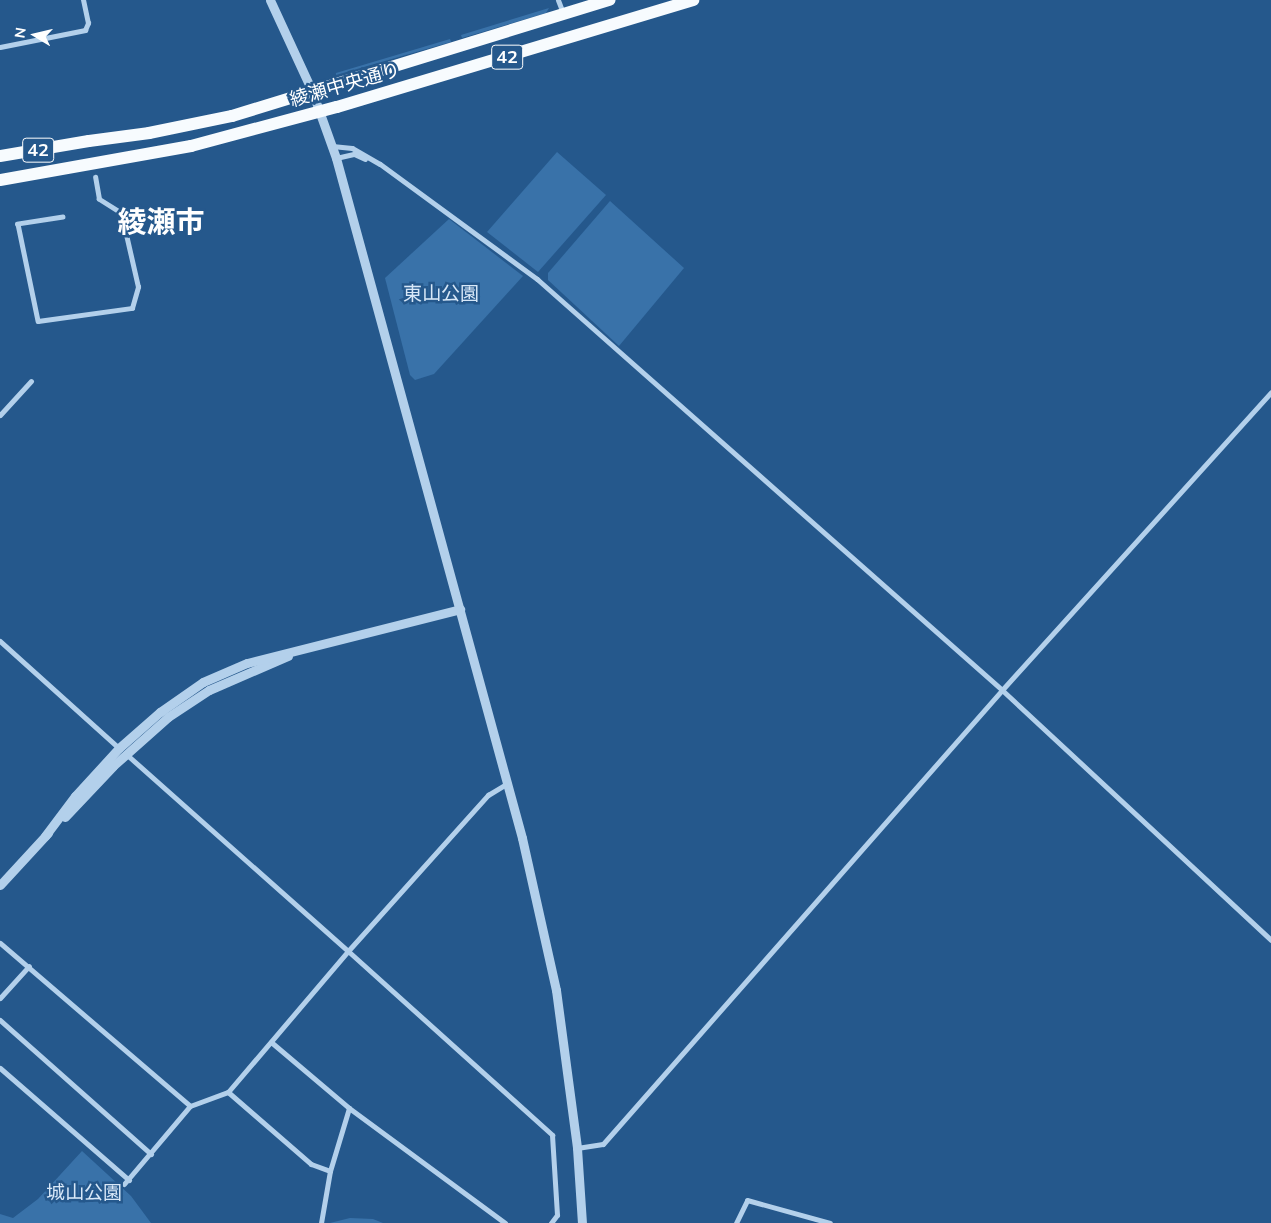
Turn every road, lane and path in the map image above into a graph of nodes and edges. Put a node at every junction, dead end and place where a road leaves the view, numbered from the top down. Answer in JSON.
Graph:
{"nodes":[{"id":1,"x":83,"y":0,"type":"edge"},
{"id":2,"x":270,"y":0,"type":"edge"},
{"id":3,"x":558,"y":0,"type":"edge"},
{"id":4,"x":610,"y":0,"type":"edge"},
{"id":5,"x":693,"y":0,"type":"edge"},
{"id":6,"x":563,"y":13,"type":"junction"},
{"id":7,"x":0,"y":47,"type":"edge"},
{"id":8,"x":312,"y":92,"type":"junction"},
{"id":9,"x":320,"y":112,"type":"junction"},
{"id":10,"x":332,"y":146,"type":"junction"},
{"id":11,"x":0,"y":156,"type":"edge"},
{"id":12,"x":336,"y":158,"type":"junction"},
{"id":13,"x":380,"y":164,"type":"junction"},
{"id":14,"x":95,"y":177,"type":"dead end"},
{"id":15,"x":0,"y":180,"type":"edge"},
{"id":16,"x":63,"y":216,"type":"dead end"},
{"id":17,"x":31,"y":381,"type":"dead end"},
{"id":18,"x":1271,"y":392,"type":"edge"},
{"id":19,"x":0,"y":415,"type":"edge"},
{"id":20,"x":460,"y":609,"type":"junction"},
{"id":21,"x":0,"y":640,"type":"edge"},
{"id":22,"x":1002,"y":690,"type":"junction"},
{"id":23,"x":123,"y":751,"type":"junction"},
{"id":24,"x":506,"y":784,"type":"junction"},
{"id":25,"x":0,"y":885,"type":"edge"},
{"id":26,"x":1271,"y":940,"type":"edge"},
{"id":27,"x":0,"y":943,"type":"edge"},
{"id":28,"x":348,"y":951,"type":"junction"},
{"id":29,"x":29,"y":966,"type":"junction"},
{"id":30,"x":0,"y":998,"type":"edge"},
{"id":31,"x":0,"y":1020,"type":"edge"},
{"id":32,"x":271,"y":1042,"type":"junction"},
{"id":33,"x":0,"y":1068,"type":"edge"},
{"id":34,"x":228,"y":1092,"type":"junction"},
{"id":35,"x":190,"y":1106,"type":"junction"},
{"id":36,"x":349,"y":1108,"type":"junction"},
{"id":37,"x":577,"y":1148,"type":"junction"},
{"id":38,"x":151,"y":1154,"type":"junction"},
{"id":39,"x":330,"y":1171,"type":"junction"},
{"id":40,"x":129,"y":1180,"type":"junction"},
{"id":41,"x":124,"y":1184,"type":"dead end"},
{"id":42,"x":321,"y":1223,"type":"edge"},
{"id":43,"x":505,"y":1223,"type":"edge"},
{"id":44,"x":551,"y":1223,"type":"edge"},
{"id":45,"x":582,"y":1223,"type":"edge"},
{"id":46,"x":736,"y":1223,"type":"edge"},
{"id":47,"x":830,"y":1223,"type":"edge"}],
"edges":[{"from":1,"to":7,"type":"street"},
{"from":2,"to":8,"type":"street"},
{"from":3,"to":6,"type":"street"},
{"from":4,"to":6,"type":"main road","name":"綾瀬中央通り","number":"42"},
{"from":5,"to":9,"type":"main road","name":"綾瀬中央通り","number":"42"},
{"from":6,"to":8,"type":"main road","name":"綾瀬中央通り","number":"42"},
{"from":8,"to":9,"type":"street"},
{"from":8,"to":11,"type":"main road","name":"綾瀬中央通り","number":"42"},
{"from":9,"to":10,"type":"street"},
{"from":9,"to":15,"type":"main road","name":"綾瀬中央通り","number":"42"},
{"from":10,"to":12,"type":"street"},
{"from":10,"to":13,"type":"street"},
{"from":12,"to":13,"type":"street"},
{"from":12,"to":20,"type":"street"},
{"from":13,"to":22,"type":"street"},
{"from":14,"to":16,"type":"street"},
{"from":17,"to":19,"type":"street"},
{"from":18,"to":22,"type":"street"},
{"from":20,"to":23,"type":"street"},
{"from":20,"to":24,"type":"street"},
{"from":21,"to":23,"type":"street"},
{"from":22,"to":26,"type":"street"},
{"from":22,"to":37,"type":"street"},
{"from":23,"to":25,"type":"street"},
{"from":23,"to":28,"type":"street"},
{"from":24,"to":28,"type":"street"},
{"from":24,"to":37,"type":"street"},
{"from":27,"to":29,"type":"street"},
{"from":28,"to":32,"type":"street"},
{"from":28,"to":44,"type":"street"},
{"from":29,"to":30,"type":"street"},
{"from":29,"to":35,"type":"street"},
{"from":31,"to":38,"type":"street"},
{"from":32,"to":34,"type":"street"},
{"from":32,"to":36,"type":"street"},
{"from":33,"to":40,"type":"street"},
{"from":34,"to":35,"type":"street"},
{"from":34,"to":39,"type":"street"},
{"from":35,"to":38,"type":"street"},
{"from":36,"to":39,"type":"street"},
{"from":36,"to":43,"type":"street"},
{"from":37,"to":45,"type":"street"},
{"from":38,"to":40,"type":"street"},
{"from":39,"to":42,"type":"street"},
{"from":40,"to":41,"type":"street"},
{"from":46,"to":47,"type":"street"}]}
